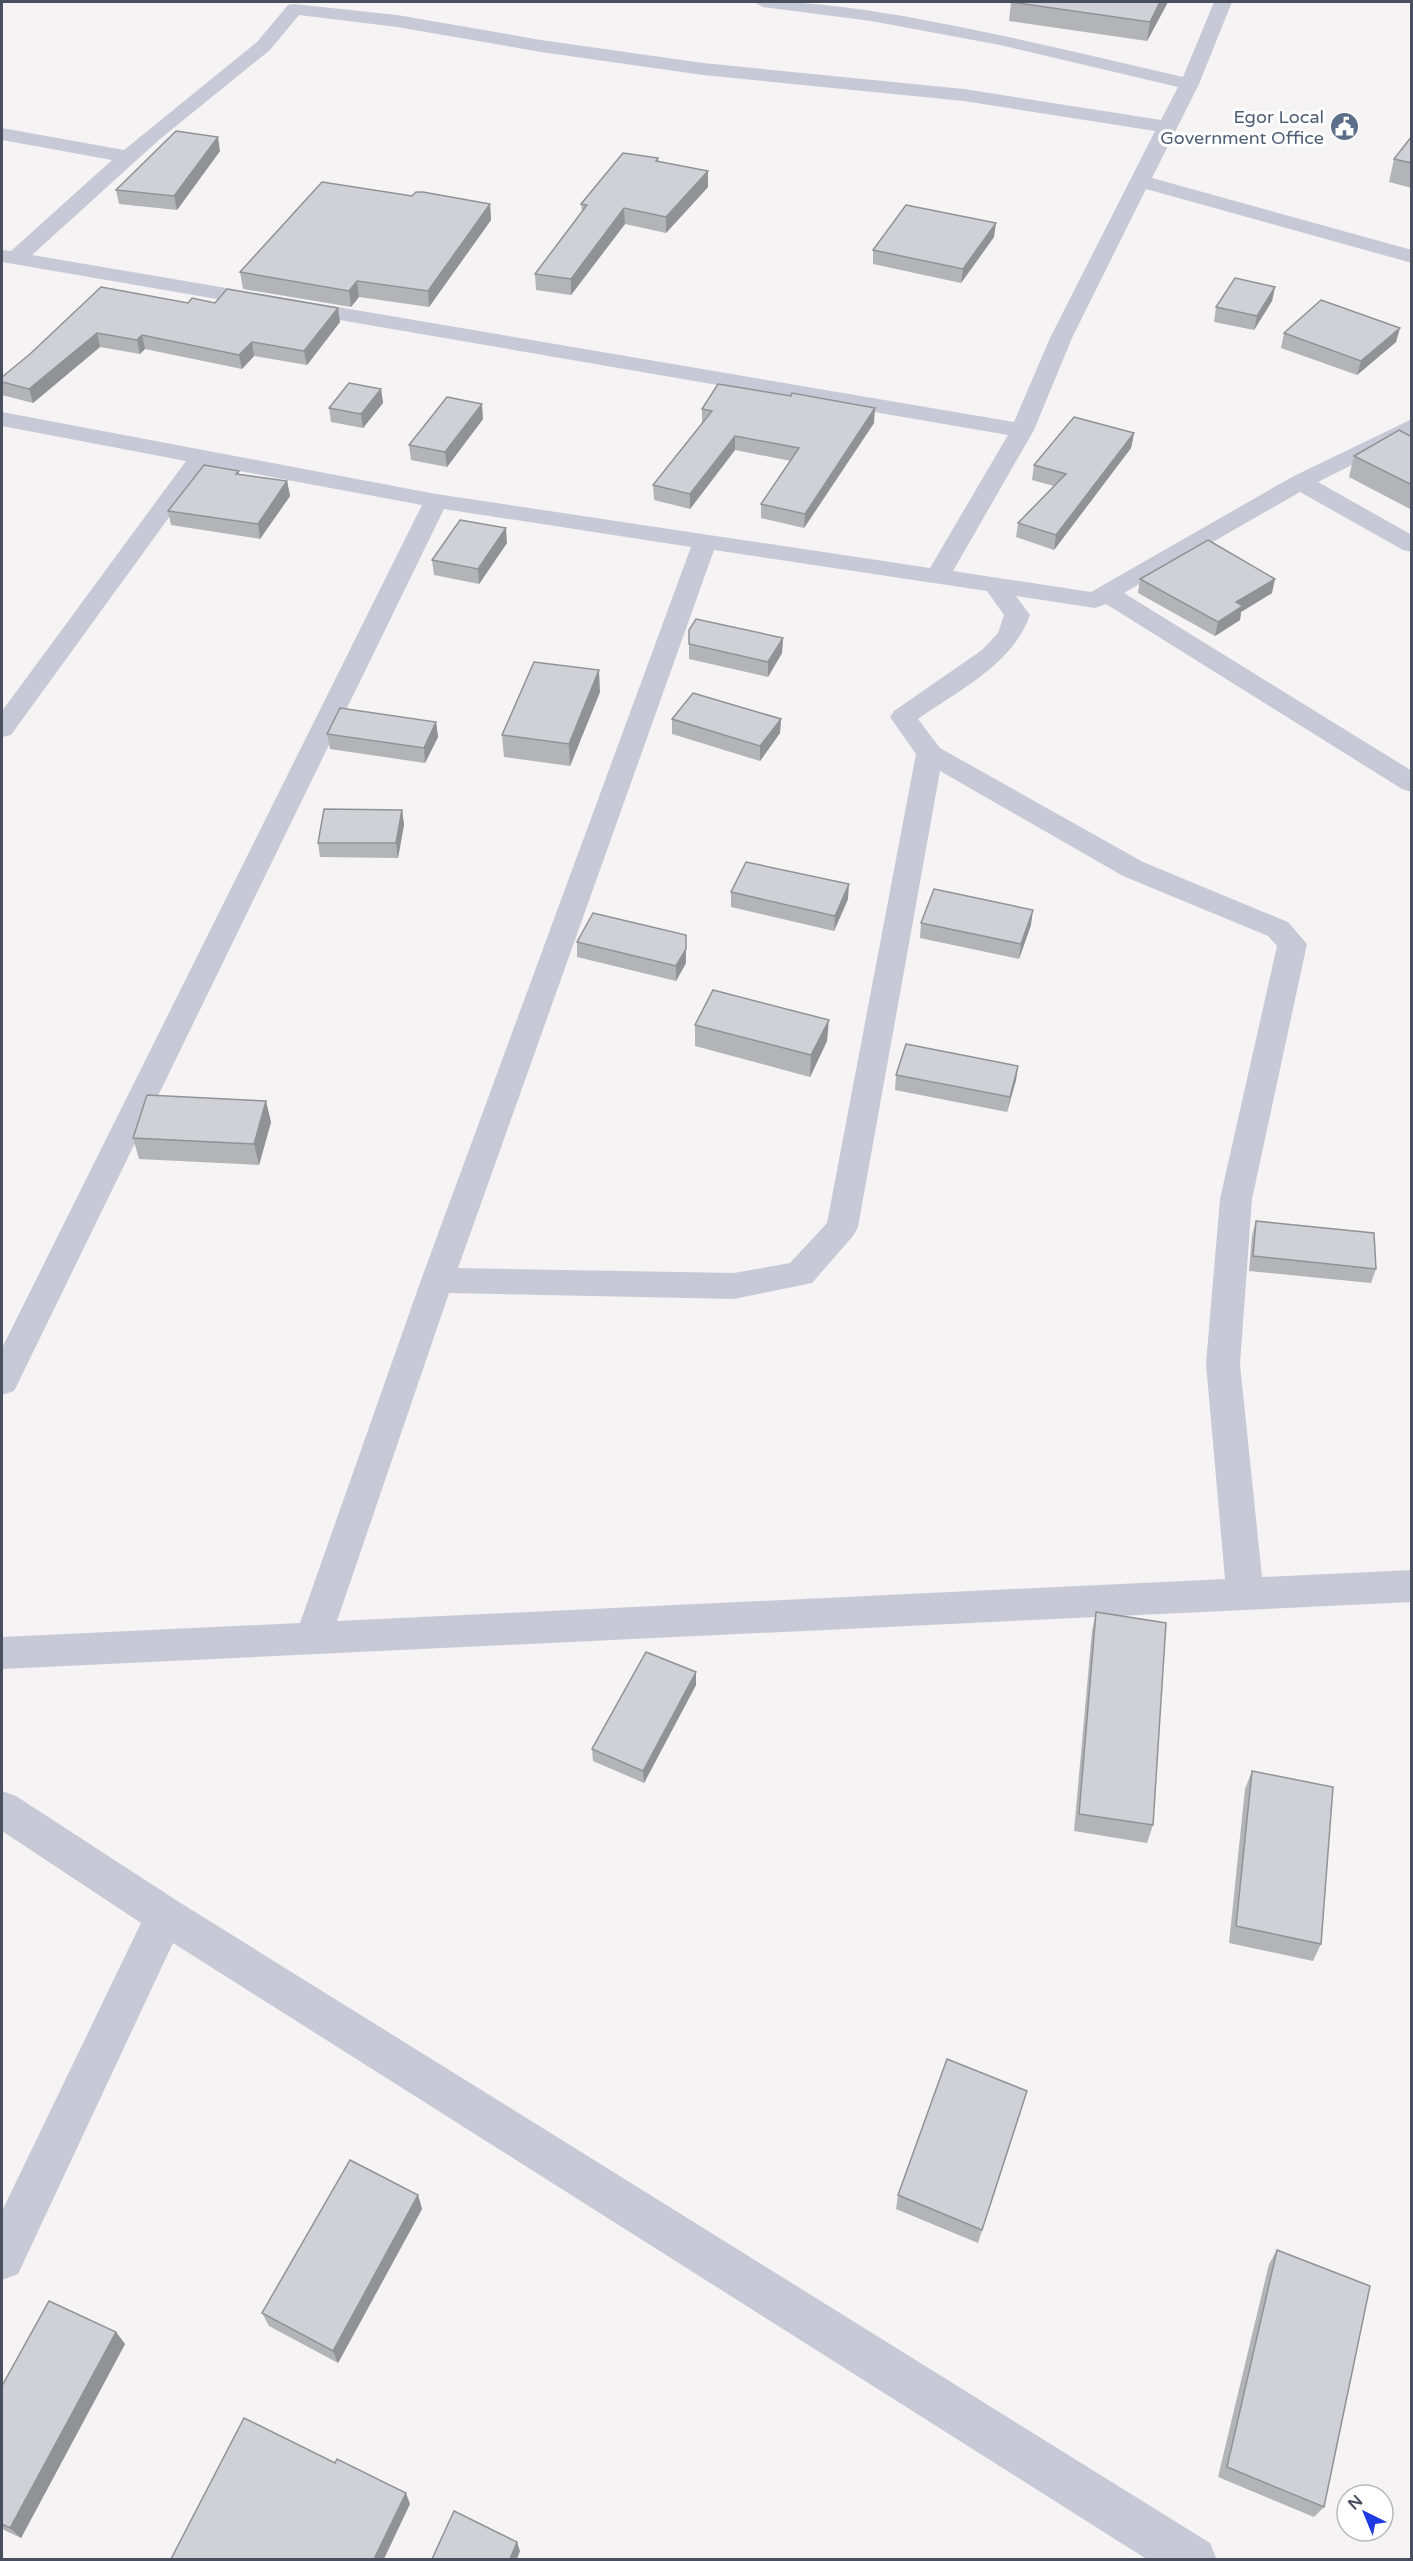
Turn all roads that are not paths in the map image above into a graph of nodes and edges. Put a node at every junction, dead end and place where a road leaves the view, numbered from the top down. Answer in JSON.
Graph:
{"nodes":[{"id":1,"x":410,"y":2,"type":"edge"},
{"id":2,"x":763,"y":2,"type":"edge"},
{"id":3,"x":1223,"y":2,"type":"edge"},
{"id":4,"x":398,"y":21,"type":"junction"},
{"id":5,"x":1189,"y":84,"type":"junction"},
{"id":6,"x":1167,"y":127,"type":"junction"},
{"id":7,"x":2,"y":134,"type":"edge"},
{"id":8,"x":130,"y":157,"type":"junction"},
{"id":9,"x":1139,"y":181,"type":"junction"},
{"id":10,"x":8,"y":258,"type":"edge"},
{"id":11,"x":1412,"y":258,"type":"edge"},
{"id":12,"x":2,"y":419,"type":"edge"},
{"id":13,"x":1412,"y":426,"type":"edge"},
{"id":14,"x":1022,"y":430,"type":"junction"},
{"id":15,"x":201,"y":456,"type":"junction"},
{"id":16,"x":1300,"y":482,"type":"junction"},
{"id":17,"x":436,"y":501,"type":"junction"},
{"id":18,"x":705,"y":542,"type":"junction"},
{"id":19,"x":1412,"y":545,"type":"edge"},
{"id":20,"x":938,"y":576,"type":"junction"},
{"id":21,"x":995,"y":585,"type":"junction"},
{"id":22,"x":1108,"y":594,"type":"junction"},
{"id":23,"x":2,"y":729,"type":"edge"},
{"id":24,"x":930,"y":754,"type":"junction"},
{"id":25,"x":1412,"y":783,"type":"edge"},
{"id":26,"x":437,"y":1280,"type":"junction"},
{"id":27,"x":2,"y":1381,"type":"edge"},
{"id":28,"x":1412,"y":1586,"type":"edge"},
{"id":29,"x":1245,"y":1593,"type":"junction"},
{"id":30,"x":314,"y":1638,"type":"junction"},
{"id":31,"x":2,"y":1653,"type":"edge"},
{"id":32,"x":2,"y":1809,"type":"edge"},
{"id":33,"x":165,"y":1916,"type":"junction"},
{"id":34,"x":2,"y":2258,"type":"edge"},
{"id":35,"x":1193,"y":2559,"type":"edge"}],
"edges":[{"from":1,"to":4,"type":"street"},
{"from":2,"to":5,"type":"street"},
{"from":3,"to":5,"type":"street"},
{"from":4,"to":6,"type":"street"},
{"from":4,"to":8,"type":"street"},
{"from":5,"to":6,"type":"street"},
{"from":6,"to":9,"type":"street"},
{"from":7,"to":8,"type":"street"},
{"from":8,"to":10,"type":"street"},
{"from":9,"to":11,"type":"street"},
{"from":9,"to":14,"type":"street"},
{"from":10,"to":14,"type":"street"},
{"from":12,"to":15,"type":"street"},
{"from":13,"to":16,"type":"street"},
{"from":14,"to":20,"type":"street"},
{"from":15,"to":17,"type":"street"},
{"from":15,"to":23,"type":"street"},
{"from":16,"to":19,"type":"street"},
{"from":16,"to":22,"type":"street"},
{"from":17,"to":18,"type":"street"},
{"from":17,"to":27,"type":"street"},
{"from":18,"to":20,"type":"street"},
{"from":18,"to":26,"type":"street"},
{"from":20,"to":21,"type":"street"},
{"from":21,"to":22,"type":"street"},
{"from":21,"to":24,"type":"street"},
{"from":22,"to":25,"type":"street"},
{"from":24,"to":26,"type":"street"},
{"from":24,"to":29,"type":"street"},
{"from":26,"to":30,"type":"street"},
{"from":28,"to":29,"type":"street"},
{"from":29,"to":30,"type":"street"},
{"from":30,"to":31,"type":"street"},
{"from":32,"to":33,"type":"street"},
{"from":33,"to":34,"type":"street"},
{"from":33,"to":35,"type":"street"}]}
